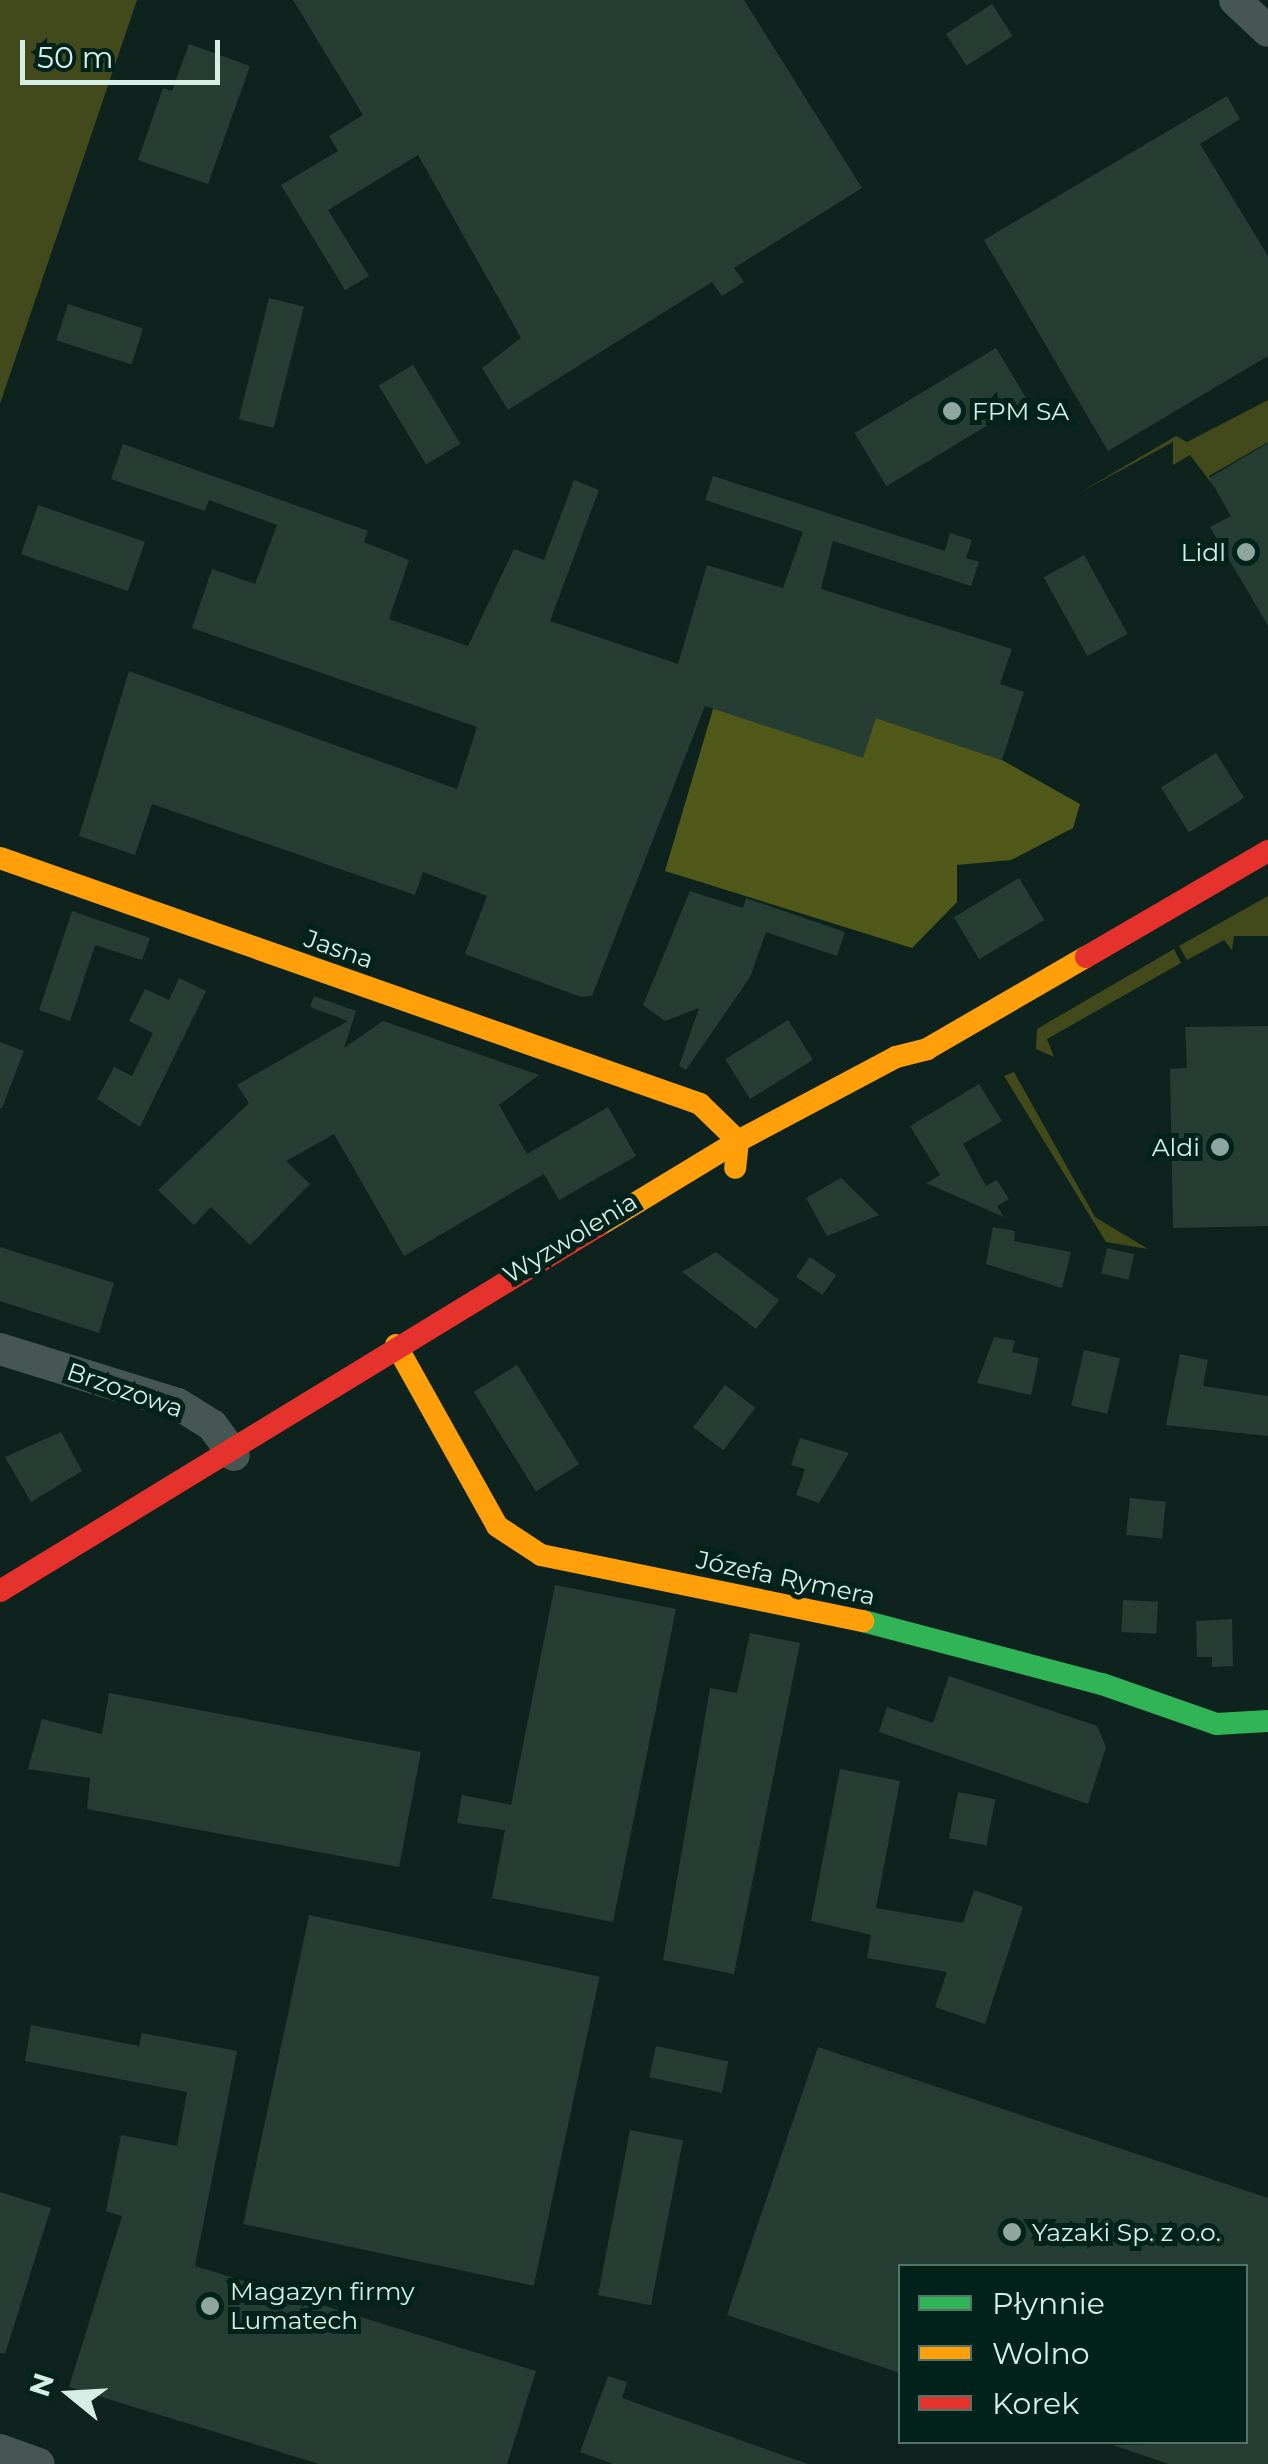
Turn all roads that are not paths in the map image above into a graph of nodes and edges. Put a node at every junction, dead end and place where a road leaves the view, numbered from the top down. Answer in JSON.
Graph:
{"nodes":[{"id":1,"x":1235,"y":0,"type":"edge"},
{"id":2,"x":1268,"y":31,"type":"edge"},
{"id":3,"x":1268,"y":851,"type":"edge"},
{"id":4,"x":0,"y":858,"type":"edge"},
{"id":5,"x":1268,"y":867,"type":"edge"},
{"id":6,"x":1236,"y":872,"type":"junction"},
{"id":7,"x":928,"y":1049,"type":"junction"},
{"id":8,"x":660,"y":1091,"type":"junction"},
{"id":9,"x":738,"y":1141,"type":"junction"},
{"id":10,"x":710,"y":1158,"type":"junction"},
{"id":11,"x":733,"y":1172,"type":"junction"},
{"id":12,"x":396,"y":1345,"type":"junction"},
{"id":13,"x":0,"y":1349,"type":"edge"},
{"id":14,"x":408,"y":1368,"type":"junction"},
{"id":15,"x":234,"y":1455,"type":"junction"},
{"id":16,"x":0,"y":1592,"type":"edge"},
{"id":17,"x":1268,"y":1721,"type":"edge"},
{"id":18,"x":0,"y":2450,"type":"edge"},
{"id":19,"x":39,"y":2464,"type":"edge"}],
"edges":[{"from":1,"to":2,"type":"street"},
{"from":3,"to":6,"type":"street","name":"Wyzwolenia"},
{"from":4,"to":8,"type":"street","name":"Jasna"},
{"from":5,"to":6,"type":"street","name":"Wyzwolenia"},
{"from":6,"to":7,"type":"street","name":"Wyzwolenia"},
{"from":7,"to":9,"type":"street","name":"Wyzwolenia"},
{"from":7,"to":11,"type":"street","name":"Wyzwolenia"},
{"from":8,"to":9,"type":"street","name":"Jasna"},
{"from":8,"to":10,"type":"street"},
{"from":9,"to":10,"type":"street","name":"Wyzwolenia"},
{"from":9,"to":11,"type":"street"},
{"from":10,"to":11,"type":"street"},
{"from":10,"to":12,"type":"street","name":"Wyzwolenia"},
{"from":11,"to":14,"type":"street","name":"Wyzwolenia"},
{"from":12,"to":14,"type":"street","name":"Józefa Rymera"},
{"from":12,"to":15,"type":"street","name":"Wyzwolenia"},
{"from":13,"to":15,"type":"street","name":"Brzozowa"},
{"from":14,"to":15,"type":"street","name":"Wyzwolenia"},
{"from":14,"to":17,"type":"street","name":"Józefa Rymera"},
{"from":15,"to":16,"type":"street","name":"Wyzwolenia"},
{"from":18,"to":19,"type":"street"}]}
